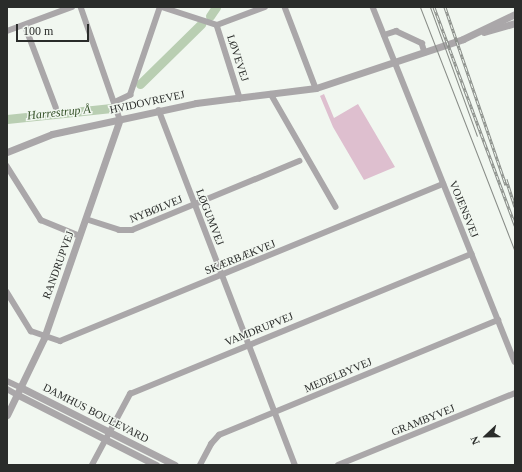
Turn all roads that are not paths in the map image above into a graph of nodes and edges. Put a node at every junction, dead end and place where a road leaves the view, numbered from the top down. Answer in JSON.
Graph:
{"nodes":[{"id":1,"x":72,"y":7,"type":"edge"},
{"id":2,"x":81,"y":7,"type":"edge"},
{"id":3,"x":161,"y":7,"type":"edge"},
{"id":4,"x":264,"y":7,"type":"edge"},
{"id":5,"x":285,"y":7,"type":"edge"},
{"id":6,"x":373,"y":7,"type":"edge"},
{"id":7,"x":515,"y":14,"type":"edge"},
{"id":8,"x":515,"y":23,"type":"edge"},
{"id":9,"x":25,"y":24,"type":"junction"},
{"id":10,"x":217,"y":25,"type":"junction"},
{"id":11,"x":7,"y":31,"type":"edge"},
{"id":12,"x":476,"y":34,"type":"junction"},
{"id":13,"x":384,"y":35,"type":"junction"},
{"id":14,"x":426,"y":53,"type":"junction"},
{"id":15,"x":395,"y":63,"type":"junction"},
{"id":16,"x":316,"y":88,"type":"junction"},
{"id":17,"x":271,"y":94,"type":"junction"},
{"id":18,"x":240,"y":98,"type":"junction"},
{"id":19,"x":115,"y":102,"type":"junction"},
{"id":20,"x":56,"y":107,"type":"dead end"},
{"id":21,"x":159,"y":110,"type":"junction"},
{"id":22,"x":120,"y":119,"type":"junction"},
{"id":23,"x":7,"y":152,"type":"edge"},
{"id":24,"x":299,"y":161,"type":"dead end"},
{"id":25,"x":7,"y":166,"type":"edge"},
{"id":26,"x":443,"y":184,"type":"junction"},
{"id":27,"x":194,"y":204,"type":"junction"},
{"id":28,"x":336,"y":207,"type":"dead end"},
{"id":29,"x":86,"y":219,"type":"junction"},
{"id":30,"x":80,"y":236,"type":"junction"},
{"id":31,"x":471,"y":254,"type":"junction"},
{"id":32,"x":222,"y":275,"type":"junction"},
{"id":33,"x":7,"y":292,"type":"edge"},
{"id":34,"x":498,"y":320,"type":"junction"},
{"id":35,"x":44,"y":338,"type":"junction"},
{"id":36,"x":249,"y":344,"type":"junction"},
{"id":37,"x":515,"y":362,"type":"edge"},
{"id":38,"x":7,"y":381,"type":"edge"},
{"id":39,"x":22,"y":388,"type":"junction"},
{"id":40,"x":7,"y":389,"type":"edge"},
{"id":41,"x":515,"y":393,"type":"edge"},
{"id":42,"x":18,"y":395,"type":"junction"},
{"id":43,"x":274,"y":412,"type":"junction"},
{"id":44,"x":7,"y":415,"type":"edge"},
{"id":45,"x":109,"y":432,"type":"junction"},
{"id":46,"x":105,"y":439,"type":"junction"},
{"id":47,"x":92,"y":465,"type":"edge"},
{"id":48,"x":156,"y":465,"type":"edge"},
{"id":49,"x":175,"y":465,"type":"edge"},
{"id":50,"x":200,"y":465,"type":"edge"},
{"id":51,"x":295,"y":465,"type":"edge"},
{"id":52,"x":338,"y":465,"type":"edge"}],
"edges":[{"from":1,"to":9,"type":"street"},
{"from":2,"to":19,"type":"street"},
{"from":3,"to":10,"type":"street"},
{"from":3,"to":19,"type":"street"},
{"from":4,"to":10,"type":"street"},
{"from":5,"to":16,"type":"street"},
{"from":6,"to":13,"type":"street","name":"VOJENSVEJ"},
{"from":7,"to":12,"type":"street","name":"HVIDOVREVEJ"},
{"from":8,"to":12,"type":"street","name":"HVIDOVREVEJ"},
{"from":9,"to":11,"type":"street"},
{"from":9,"to":20,"type":"street"},
{"from":10,"to":18,"type":"street","name":"LØVEVEJ"},
{"from":12,"to":14,"type":"street","name":"HVIDOVREVEJ"},
{"from":13,"to":14,"type":"street"},
{"from":13,"to":15,"type":"street","name":"VOJENSVEJ"},
{"from":14,"to":15,"type":"street","name":"HVIDOVREVEJ"},
{"from":15,"to":16,"type":"street","name":"HVIDOVREVEJ"},
{"from":15,"to":26,"type":"street","name":"VOJENSVEJ"},
{"from":16,"to":17,"type":"street","name":"HVIDOVREVEJ"},
{"from":17,"to":18,"type":"street","name":"HVIDOVREVEJ"},
{"from":17,"to":28,"type":"street"},
{"from":18,"to":21,"type":"street","name":"HVIDOVREVEJ"},
{"from":19,"to":22,"type":"street"},
{"from":21,"to":22,"type":"street","name":"HVIDOVREVEJ"},
{"from":21,"to":27,"type":"street","name":"LØGUMVEJ"},
{"from":22,"to":23,"type":"street","name":"HVIDOVREVEJ"},
{"from":22,"to":29,"type":"street","name":"RANDRUPVEJ"},
{"from":24,"to":27,"type":"street","name":"NYBØLVEJ"},
{"from":25,"to":30,"type":"street"},
{"from":26,"to":31,"type":"street","name":"VOJENSVEJ"},
{"from":26,"to":32,"type":"street","name":"SKÆRBÆKVEJ"},
{"from":27,"to":29,"type":"street","name":"NYBØLVEJ"},
{"from":27,"to":32,"type":"street","name":"LØGUMVEJ"},
{"from":29,"to":30,"type":"street","name":"RANDRUPVEJ"},
{"from":30,"to":35,"type":"street","name":"RANDRUPVEJ"},
{"from":31,"to":34,"type":"street","name":"VOJENSVEJ"},
{"from":31,"to":36,"type":"street","name":"VAMDRUPVEJ"},
{"from":32,"to":35,"type":"street","name":"SKÆRBÆKVEJ"},
{"from":32,"to":36,"type":"street","name":"LØGUMVEJ"},
{"from":33,"to":35,"type":"street"},
{"from":34,"to":37,"type":"street","name":"VOJENSVEJ"},
{"from":34,"to":43,"type":"street","name":"MEDELBYVEJ"},
{"from":35,"to":39,"type":"street","name":"RANDRUPVEJ"},
{"from":36,"to":43,"type":"street","name":"LØGUMVEJ"},
{"from":36,"to":45,"type":"street","name":"VAMDRUPVEJ"},
{"from":38,"to":39,"type":"street","name":"DAMHUS BOULEVARD"},
{"from":39,"to":42,"type":"street","name":"RANDRUPVEJ"},
{"from":39,"to":45,"type":"street","name":"DAMHUS BOULEVARD"},
{"from":40,"to":42,"type":"street","name":"DAMHUS BOULEVARD"},
{"from":41,"to":52,"type":"street","name":"GRAMBYVEJ"},
{"from":42,"to":44,"type":"street","name":"RANDRUPVEJ"},
{"from":42,"to":46,"type":"street","name":"DAMHUS BOULEVARD"},
{"from":43,"to":50,"type":"street","name":"MEDELBYVEJ"},
{"from":43,"to":51,"type":"street","name":"LØGUMVEJ"},
{"from":45,"to":46,"type":"street","name":"VAMDRUPVEJ"},
{"from":45,"to":49,"type":"street","name":"DAMHUS BOULEVARD"},
{"from":46,"to":47,"type":"street","name":"VAMDRUPVEJ"},
{"from":46,"to":48,"type":"street","name":"DAMHUS BOULEVARD"}]}
